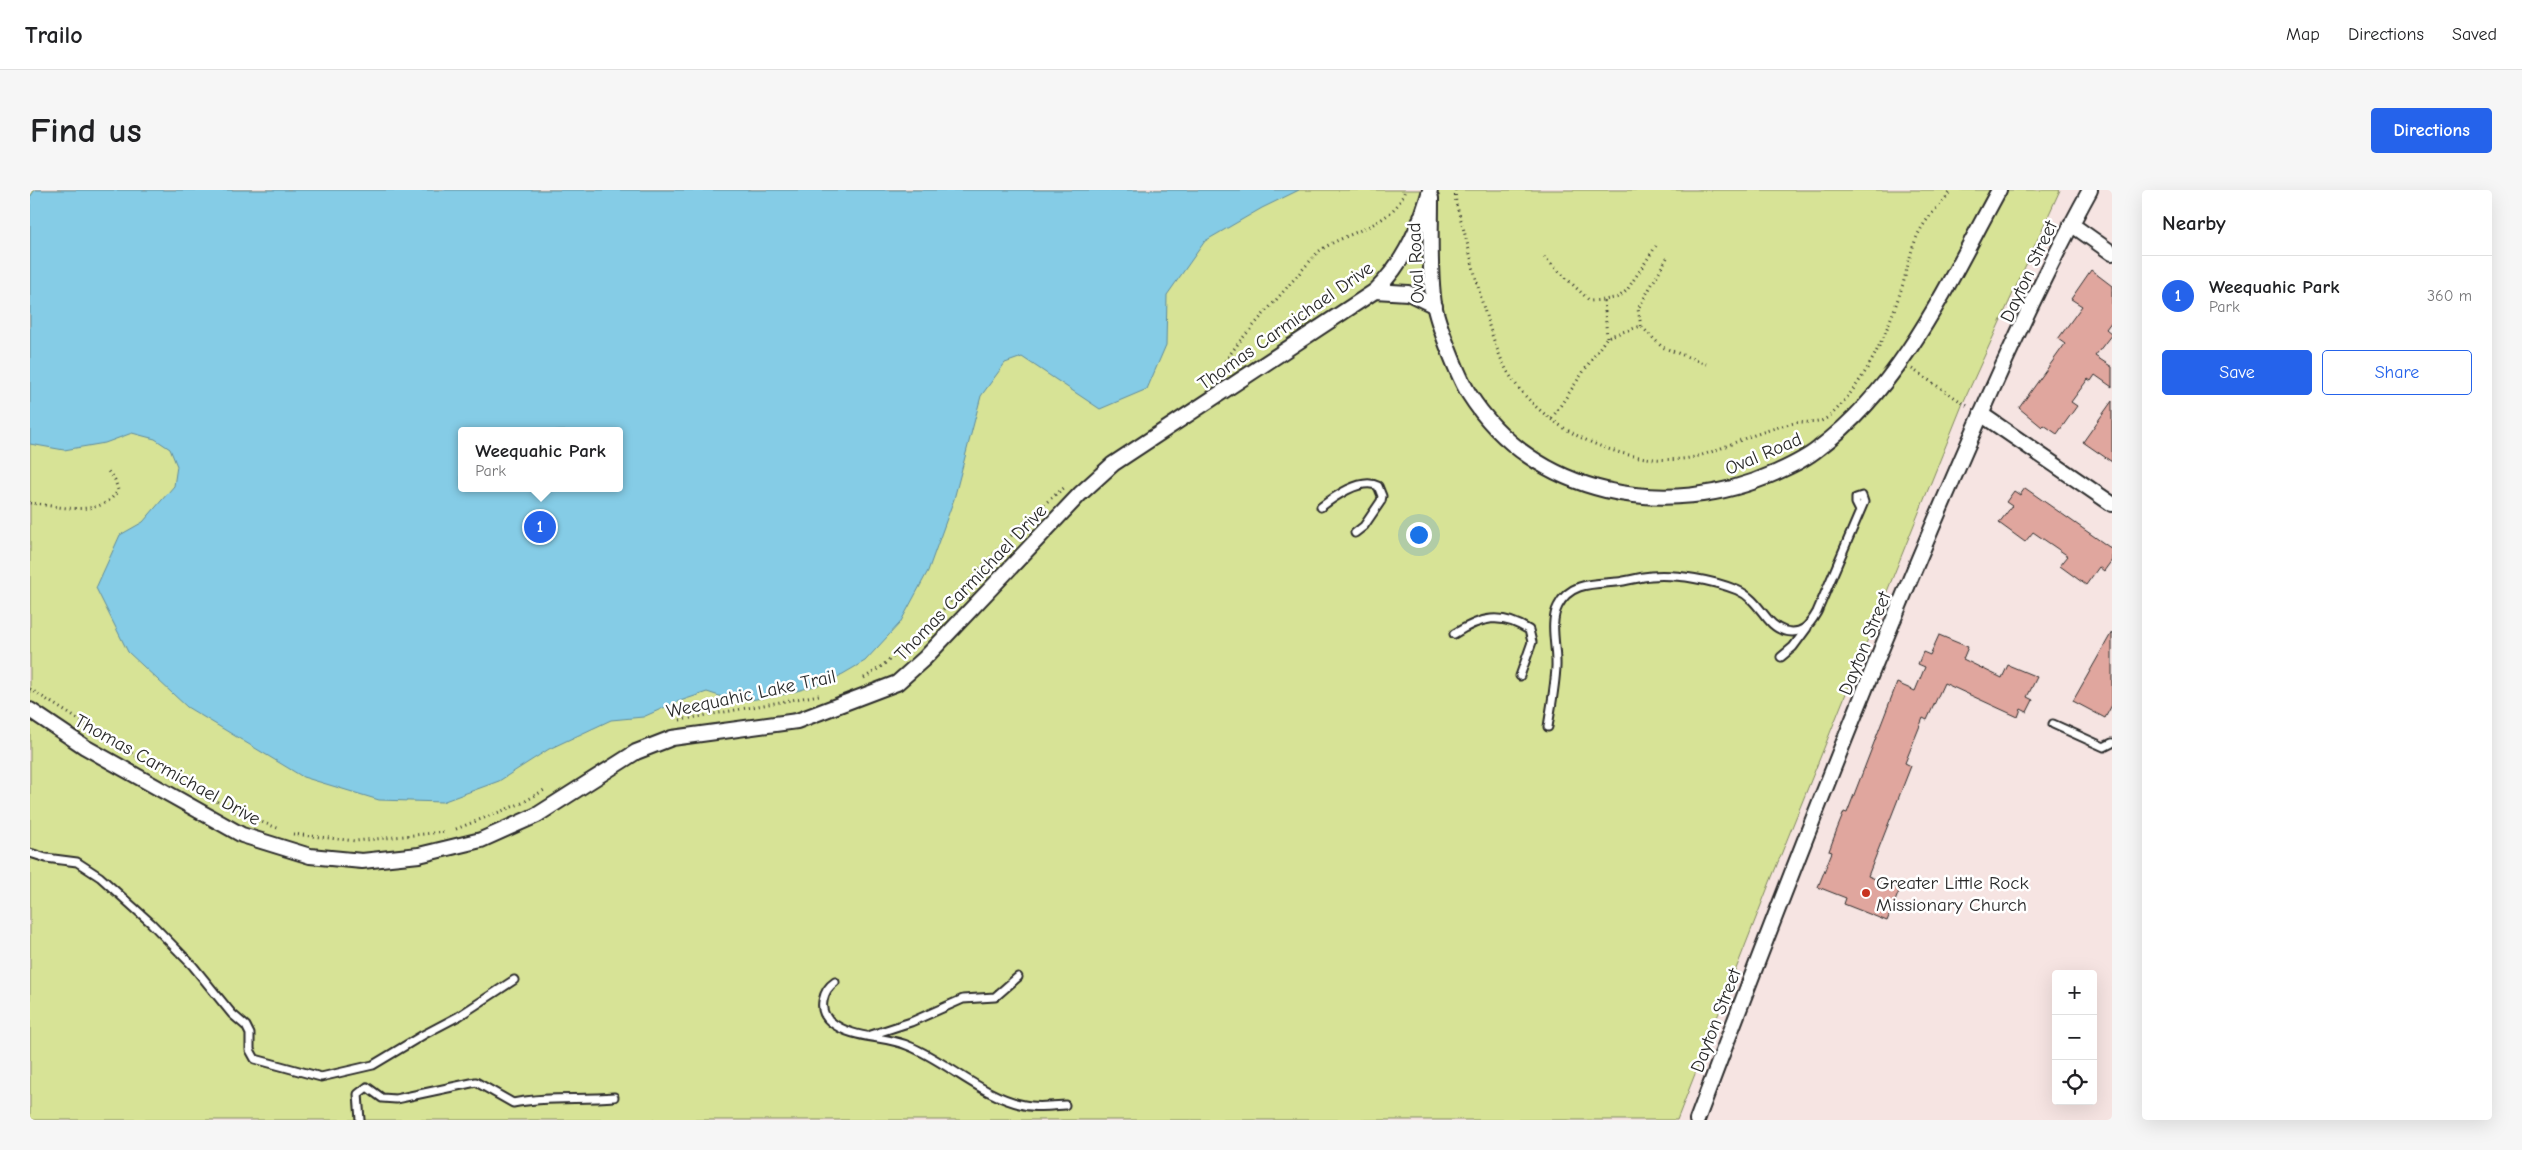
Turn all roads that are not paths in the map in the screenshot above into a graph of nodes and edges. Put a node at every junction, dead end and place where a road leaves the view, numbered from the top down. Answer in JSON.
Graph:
{"nodes":[{"id":1,"x":1431,"y":190,"type":"edge"},
{"id":2,"x":1999,"y":190,"type":"edge"},
{"id":3,"x":2090,"y":190,"type":"edge"},
{"id":4,"x":2071,"y":224,"type":"junction"},
{"id":5,"x":2112,"y":253,"type":"edge"},
{"id":6,"x":1375,"y":291,"type":"junction"},
{"id":7,"x":1435,"y":306,"type":"junction"},
{"id":8,"x":1981,"y":414,"type":"junction"},
{"id":9,"x":2112,"y":504,"type":"edge"},
{"id":10,"x":1321,"y":507,"type":"dead end"},
{"id":11,"x":1860,"y":510,"type":"dead end"},
{"id":12,"x":1356,"y":534,"type":"dead end"},
{"id":13,"x":1809,"y":626,"type":"junction"},
{"id":14,"x":1454,"y":634,"type":"dead end"},
{"id":15,"x":1781,"y":657,"type":"dead end"},
{"id":16,"x":1520,"y":676,"type":"dead end"},
{"id":17,"x":30,"y":710,"type":"edge"},
{"id":18,"x":2053,"y":724,"type":"dead end"},
{"id":19,"x":1548,"y":727,"type":"dead end"},
{"id":20,"x":2112,"y":744,"type":"edge"},
{"id":21,"x":30,"y":853,"type":"edge"},
{"id":22,"x":1018,"y":978,"type":"dead end"},
{"id":23,"x":514,"y":980,"type":"dead end"},
{"id":24,"x":835,"y":982,"type":"dead end"},
{"id":25,"x":866,"y":1035,"type":"junction"},
{"id":26,"x":614,"y":1097,"type":"dead end"},
{"id":27,"x":1065,"y":1105,"type":"dead end"},
{"id":28,"x":360,"y":1120,"type":"edge"},
{"id":29,"x":1697,"y":1120,"type":"edge"}],
"edges":[{"from":1,"to":6,"type":"street","name":"Thomas Carmichael Drive"},
{"from":1,"to":7,"type":"street","name":"Oval Road"},
{"from":2,"to":7,"type":"street","name":"Oval Road"},
{"from":3,"to":4,"type":"street","name":"Dayton Street"},
{"from":4,"to":5,"type":"street"},
{"from":4,"to":8,"type":"street","name":"Dayton Street"},
{"from":6,"to":7,"type":"street"},
{"from":6,"to":17,"type":"street","name":"Thomas Carmichael Drive"},
{"from":8,"to":9,"type":"street"},
{"from":8,"to":29,"type":"street","name":"Dayton Street"},
{"from":10,"to":12,"type":"lane"},
{"from":11,"to":13,"type":"lane"},
{"from":13,"to":15,"type":"lane"},
{"from":13,"to":19,"type":"lane"},
{"from":14,"to":16,"type":"lane"},
{"from":18,"to":20,"type":"lane"},
{"from":21,"to":23,"type":"lane"},
{"from":22,"to":25,"type":"lane"},
{"from":24,"to":25,"type":"lane"},
{"from":25,"to":27,"type":"lane"},
{"from":26,"to":28,"type":"lane"}]}
